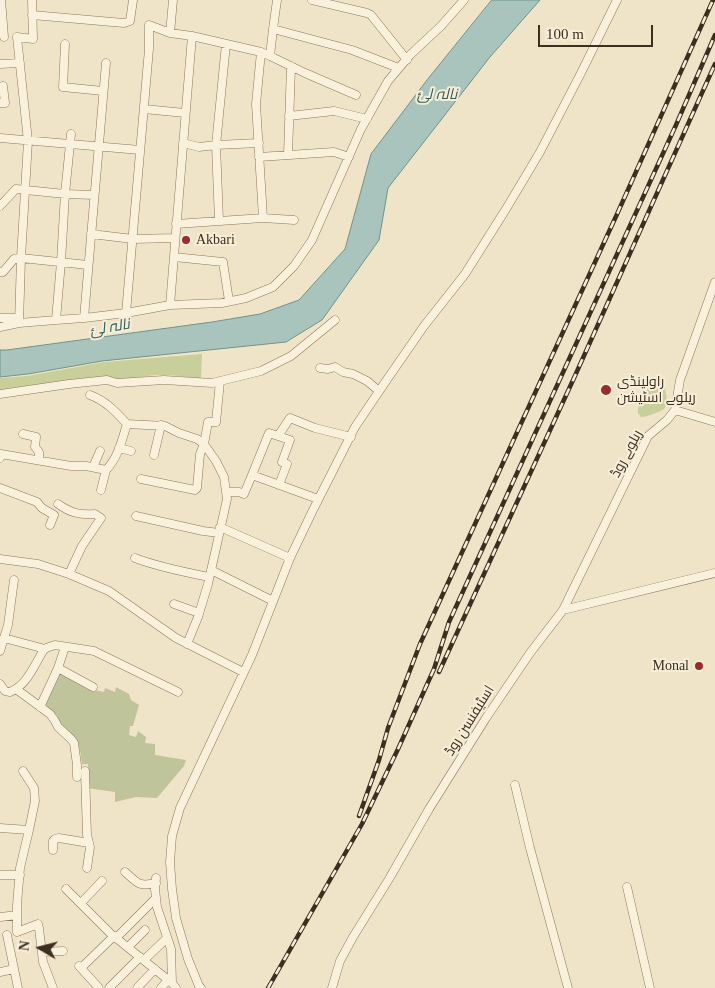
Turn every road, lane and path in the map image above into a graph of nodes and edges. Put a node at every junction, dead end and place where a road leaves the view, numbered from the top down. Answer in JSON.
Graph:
{"nodes":[{"id":1,"x":1,"y":0,"type":"edge"},
{"id":2,"x":32,"y":0,"type":"edge"},
{"id":3,"x":133,"y":0,"type":"edge"},
{"id":4,"x":173,"y":0,"type":"edge"},
{"id":5,"x":277,"y":0,"type":"edge"},
{"id":6,"x":312,"y":0,"type":"edge"},
{"id":7,"x":464,"y":0,"type":"edge"},
{"id":8,"x":616,"y":0,"type":"edge"},
{"id":9,"x":32,"y":16,"type":"junction"},
{"id":10,"x":273,"y":29,"type":"junction"},
{"id":11,"x":170,"y":33,"type":"junction"},
{"id":12,"x":192,"y":36,"type":"junction"},
{"id":13,"x":2,"y":37,"type":"edge"},
{"id":14,"x":17,"y":37,"type":"junction"},
{"id":15,"x":65,"y":44,"type":"dead end"},
{"id":16,"x":226,"y":44,"type":"junction"},
{"id":17,"x":261,"y":52,"type":"junction"},
{"id":18,"x":270,"y":56,"type":"junction"},
{"id":19,"x":406,"y":60,"type":"junction"},
{"id":20,"x":20,"y":63,"type":"junction"},
{"id":21,"x":106,"y":63,"type":"dead end"},
{"id":22,"x":0,"y":64,"type":"edge"},
{"id":23,"x":291,"y":66,"type":"junction"},
{"id":24,"x":396,"y":67,"type":"dead end"},
{"id":25,"x":3,"y":86,"type":"dead end"},
{"id":26,"x":103,"y":91,"type":"junction"},
{"id":27,"x":356,"y":95,"type":"dead end"},
{"id":28,"x":0,"y":103,"type":"edge"},
{"id":29,"x":144,"y":109,"type":"junction"},
{"id":30,"x":186,"y":113,"type":"junction"},
{"id":31,"x":289,"y":116,"type":"junction"},
{"id":32,"x":367,"y":119,"type":"junction"},
{"id":33,"x":71,"y":134,"type":"dead end"},
{"id":34,"x":0,"y":138,"type":"edge"},
{"id":35,"x":28,"y":141,"type":"junction"},
{"id":36,"x":183,"y":142,"type":"junction"},
{"id":37,"x":259,"y":143,"type":"junction"},
{"id":38,"x":70,"y":144,"type":"junction"},
{"id":39,"x":216,"y":145,"type":"junction"},
{"id":40,"x":98,"y":147,"type":"junction"},
{"id":41,"x":140,"y":150,"type":"junction"},
{"id":42,"x":288,"y":155,"type":"junction"},
{"id":43,"x":259,"y":157,"type":"junction"},
{"id":44,"x":349,"y":157,"type":"junction"},
{"id":45,"x":25,"y":190,"type":"junction"},
{"id":46,"x":65,"y":194,"type":"junction"},
{"id":47,"x":94,"y":195,"type":"junction"},
{"id":48,"x":0,"y":206,"type":"edge"},
{"id":49,"x":263,"y":218,"type":"junction"},
{"id":50,"x":294,"y":220,"type":"dead end"},
{"id":51,"x":219,"y":221,"type":"junction"},
{"id":52,"x":176,"y":224,"type":"junction"},
{"id":53,"x":91,"y":234,"type":"junction"},
{"id":54,"x":175,"y":238,"type":"junction"},
{"id":55,"x":133,"y":239,"type":"junction"},
{"id":56,"x":174,"y":257,"type":"junction"},
{"id":57,"x":20,"y":258,"type":"junction"},
{"id":58,"x":62,"y":262,"type":"junction"},
{"id":59,"x":88,"y":265,"type":"junction"},
{"id":60,"x":0,"y":272,"type":"edge"},
{"id":61,"x":715,"y":282,"type":"edge"},
{"id":62,"x":229,"y":301,"type":"junction"},
{"id":63,"x":170,"y":305,"type":"junction"},
{"id":64,"x":126,"y":314,"type":"junction"},
{"id":65,"x":0,"y":318,"type":"edge"},
{"id":66,"x":84,"y":318,"type":"junction"},
{"id":67,"x":56,"y":320,"type":"junction"},
{"id":68,"x":335,"y":320,"type":"dead end"},
{"id":69,"x":19,"y":321,"type":"junction"},
{"id":70,"x":0,"y":327,"type":"edge"},
{"id":71,"x":320,"y":368,"type":"dead end"},
{"id":72,"x":220,"y":381,"type":"junction"},
{"id":73,"x":379,"y":391,"type":"junction"},
{"id":74,"x":0,"y":394,"type":"edge"},
{"id":75,"x":90,"y":396,"type":"dead end"},
{"id":76,"x":675,"y":410,"type":"junction"},
{"id":77,"x":715,"y":422,"type":"edge"},
{"id":78,"x":127,"y":424,"type":"junction"},
{"id":79,"x":161,"y":425,"type":"junction"},
{"id":80,"x":23,"y":434,"type":"dead end"},
{"id":81,"x":278,"y":436,"type":"junction"},
{"id":82,"x":350,"y":437,"type":"junction"},
{"id":83,"x":204,"y":444,"type":"junction"},
{"id":84,"x":120,"y":448,"type":"junction"},
{"id":85,"x":100,"y":451,"type":"dead end"},
{"id":86,"x":131,"y":452,"type":"dead end"},
{"id":87,"x":154,"y":455,"type":"dead end"},
{"id":88,"x":0,"y":458,"type":"edge"},
{"id":89,"x":39,"y":460,"type":"junction"},
{"id":90,"x":93,"y":468,"type":"junction"},
{"id":91,"x":106,"y":470,"type":"junction"},
{"id":92,"x":252,"y":475,"type":"junction"},
{"id":93,"x":141,"y":479,"type":"dead end"},
{"id":94,"x":279,"y":485,"type":"junction"},
{"id":95,"x":0,"y":488,"type":"edge"},
{"id":96,"x":101,"y":490,"type":"dead end"},
{"id":97,"x":226,"y":492,"type":"junction"},
{"id":98,"x":318,"y":499,"type":"junction"},
{"id":99,"x":58,"y":504,"type":"dead end"},
{"id":100,"x":136,"y":516,"type":"dead end"},
{"id":101,"x":50,"y":525,"type":"dead end"},
{"id":102,"x":220,"y":530,"type":"junction"},
{"id":103,"x":135,"y":558,"type":"dead end"},
{"id":104,"x":290,"y":558,"type":"junction"},
{"id":105,"x":0,"y":559,"type":"edge"},
{"id":106,"x":210,"y":573,"type":"junction"},
{"id":107,"x":715,"y":573,"type":"edge"},
{"id":108,"x":69,"y":574,"type":"junction"},
{"id":109,"x":14,"y":580,"type":"dead end"},
{"id":110,"x":273,"y":601,"type":"junction"},
{"id":111,"x":174,"y":604,"type":"dead end"},
{"id":112,"x":563,"y":610,"type":"junction"},
{"id":113,"x":199,"y":613,"type":"junction"},
{"id":114,"x":2,"y":640,"type":"edge"},
{"id":115,"x":187,"y":644,"type":"junction"},
{"id":116,"x":65,"y":647,"type":"junction"},
{"id":117,"x":44,"y":649,"type":"junction"},
{"id":118,"x":0,"y":652,"type":"edge"},
{"id":119,"x":58,"y":668,"type":"junction"},
{"id":120,"x":243,"y":672,"type":"junction"},
{"id":121,"x":0,"y":684,"type":"edge"},
{"id":122,"x":93,"y":687,"type":"dead end"},
{"id":123,"x":16,"y":689,"type":"junction"},
{"id":124,"x":178,"y":692,"type":"dead end"},
{"id":125,"x":40,"y":707,"type":"junction"},
{"id":126,"x":85,"y":771,"type":"dead end"},
{"id":127,"x":23,"y":772,"type":"dead end"},
{"id":128,"x":77,"y":777,"type":"dead end"},
{"id":129,"x":515,"y":785,"type":"dead end"},
{"id":130,"x":0,"y":828,"type":"edge"},
{"id":131,"x":28,"y":830,"type":"junction"},
{"id":132,"x":88,"y":843,"type":"junction"},
{"id":133,"x":53,"y":850,"type":"dead end"},
{"id":134,"x":87,"y":868,"type":"dead end"},
{"id":135,"x":125,"y":872,"type":"dead end"},
{"id":136,"x":0,"y":875,"type":"edge"},
{"id":137,"x":20,"y":875,"type":"junction"},
{"id":138,"x":102,"y":881,"type":"dead end"},
{"id":139,"x":627,"y":887,"type":"dead end"},
{"id":140,"x":66,"y":889,"type":"dead end"},
{"id":141,"x":156,"y":898,"type":"junction"},
{"id":142,"x":81,"y":903,"type":"junction"},
{"id":143,"x":17,"y":914,"type":"junction"},
{"id":144,"x":0,"y":917,"type":"edge"},
{"id":145,"x":145,"y":930,"type":"dead end"},
{"id":146,"x":17,"y":932,"type":"junction"},
{"id":147,"x":3,"y":936,"type":"edge"},
{"id":148,"x":115,"y":937,"type":"junction"},
{"id":149,"x":167,"y":938,"type":"junction"},
{"id":150,"x":128,"y":947,"type":"junction"},
{"id":151,"x":63,"y":951,"type":"dead end"},
{"id":152,"x":42,"y":952,"type":"junction"},
{"id":153,"x":142,"y":959,"type":"junction"},
{"id":154,"x":14,"y":969,"type":"junction"},
{"id":155,"x":155,"y":969,"type":"junction"},
{"id":156,"x":0,"y":972,"type":"edge"},
{"id":157,"x":172,"y":984,"type":"edge"},
{"id":158,"x":18,"y":988,"type":"edge"},
{"id":159,"x":54,"y":988,"type":"edge"},
{"id":160,"x":99,"y":988,"type":"edge"},
{"id":161,"x":109,"y":988,"type":"edge"},
{"id":162,"x":137,"y":988,"type":"edge"},
{"id":163,"x":161,"y":988,"type":"edge"},
{"id":164,"x":201,"y":988,"type":"edge"},
{"id":165,"x":332,"y":988,"type":"edge"},
{"id":166,"x":568,"y":988,"type":"edge"},
{"id":167,"x":650,"y":988,"type":"edge"}],
"edges":[{"from":1,"to":13,"type":"street"},
{"from":2,"to":9,"type":"street"},
{"from":3,"to":9,"type":"street"},
{"from":4,"to":11,"type":"street"},
{"from":5,"to":10,"type":"street"},
{"from":6,"to":19,"type":"street"},
{"from":7,"to":19,"type":"street"},
{"from":8,"to":73,"type":"street"},
{"from":9,"to":14,"type":"street"},
{"from":10,"to":18,"type":"street"},
{"from":10,"to":24,"type":"street"},
{"from":11,"to":12,"type":"street"},
{"from":11,"to":29,"type":"street"},
{"from":12,"to":16,"type":"street"},
{"from":12,"to":30,"type":"street"},
{"from":13,"to":14,"type":"street"},
{"from":14,"to":20,"type":"street"},
{"from":15,"to":26,"type":"street"},
{"from":16,"to":17,"type":"street"},
{"from":16,"to":39,"type":"street"},
{"from":17,"to":18,"type":"street"},
{"from":17,"to":37,"type":"street"},
{"from":18,"to":23,"type":"street"},
{"from":19,"to":32,"type":"street"},
{"from":20,"to":22,"type":"street"},
{"from":20,"to":35,"type":"street"},
{"from":21,"to":26,"type":"street"},
{"from":23,"to":27,"type":"street"},
{"from":23,"to":31,"type":"street"},
{"from":25,"to":28,"type":"street"},
{"from":26,"to":40,"type":"street"},
{"from":29,"to":30,"type":"street"},
{"from":29,"to":41,"type":"street"},
{"from":30,"to":36,"type":"street"},
{"from":31,"to":32,"type":"street"},
{"from":31,"to":42,"type":"street"},
{"from":32,"to":44,"type":"street"},
{"from":33,"to":38,"type":"street"},
{"from":34,"to":35,"type":"street"},
{"from":35,"to":38,"type":"street"},
{"from":35,"to":45,"type":"street"},
{"from":36,"to":39,"type":"street"},
{"from":36,"to":52,"type":"street"},
{"from":37,"to":39,"type":"street"},
{"from":37,"to":43,"type":"street"},
{"from":38,"to":40,"type":"street"},
{"from":38,"to":46,"type":"street"},
{"from":39,"to":51,"type":"street"},
{"from":40,"to":41,"type":"street"},
{"from":40,"to":47,"type":"street"},
{"from":41,"to":55,"type":"street"},
{"from":42,"to":43,"type":"street"},
{"from":42,"to":44,"type":"street"},
{"from":43,"to":49,"type":"street"},
{"from":44,"to":62,"type":"street"},
{"from":45,"to":46,"type":"street"},
{"from":45,"to":48,"type":"street"},
{"from":45,"to":57,"type":"street"},
{"from":46,"to":47,"type":"street"},
{"from":46,"to":58,"type":"street"},
{"from":47,"to":53,"type":"street"},
{"from":49,"to":50,"type":"street"},
{"from":49,"to":51,"type":"street"},
{"from":51,"to":52,"type":"street"},
{"from":52,"to":54,"type":"street"},
{"from":53,"to":55,"type":"street"},
{"from":53,"to":59,"type":"street"},
{"from":54,"to":55,"type":"street"},
{"from":54,"to":56,"type":"street"},
{"from":55,"to":64,"type":"street"},
{"from":56,"to":62,"type":"street"},
{"from":56,"to":63,"type":"street"},
{"from":57,"to":58,"type":"street"},
{"from":57,"to":60,"type":"street"},
{"from":57,"to":69,"type":"street"},
{"from":58,"to":59,"type":"street"},
{"from":58,"to":67,"type":"street"},
{"from":59,"to":66,"type":"street"},
{"from":61,"to":76,"type":"street"},
{"from":62,"to":63,"type":"street"},
{"from":63,"to":64,"type":"street"},
{"from":64,"to":66,"type":"street"},
{"from":65,"to":69,"type":"street"},
{"from":66,"to":67,"type":"street"},
{"from":67,"to":69,"type":"street"},
{"from":68,"to":72,"type":"street"},
{"from":69,"to":70,"type":"street"},
{"from":71,"to":73,"type":"street"},
{"from":72,"to":74,"type":"street"},
{"from":72,"to":83,"type":"street"},
{"from":73,"to":82,"type":"street"},
{"from":75,"to":78,"type":"street"},
{"from":76,"to":77,"type":"street"},
{"from":76,"to":112,"type":"street","name":"ریلوے روڈ"},
{"from":78,"to":79,"type":"street"},
{"from":78,"to":84,"type":"street"},
{"from":79,"to":83,"type":"street"},
{"from":79,"to":87,"type":"street"},
{"from":80,"to":89,"type":"street"},
{"from":81,"to":82,"type":"street"},
{"from":81,"to":92,"type":"street"},
{"from":81,"to":94,"type":"street"},
{"from":82,"to":98,"type":"street"},
{"from":83,"to":93,"type":"street"},
{"from":83,"to":97,"type":"street"},
{"from":84,"to":86,"type":"street"},
{"from":84,"to":91,"type":"street"},
{"from":85,"to":90,"type":"street"},
{"from":88,"to":89,"type":"street"},
{"from":89,"to":90,"type":"street"},
{"from":90,"to":91,"type":"street"},
{"from":91,"to":96,"type":"street"},
{"from":92,"to":94,"type":"street"},
{"from":92,"to":97,"type":"street"},
{"from":94,"to":98,"type":"street"},
{"from":95,"to":101,"type":"street"},
{"from":97,"to":102,"type":"street"},
{"from":98,"to":104,"type":"street"},
{"from":99,"to":108,"type":"street"},
{"from":100,"to":102,"type":"street"},
{"from":102,"to":104,"type":"street"},
{"from":102,"to":106,"type":"street"},
{"from":103,"to":106,"type":"street"},
{"from":104,"to":110,"type":"street"},
{"from":105,"to":108,"type":"street"},
{"from":106,"to":110,"type":"street"},
{"from":106,"to":113,"type":"street"},
{"from":107,"to":112,"type":"street"},
{"from":108,"to":115,"type":"street"},
{"from":109,"to":114,"type":"street"},
{"from":110,"to":120,"type":"street"},
{"from":111,"to":113,"type":"street"},
{"from":112,"to":165,"type":"street","name":"اسٹیفنسن روڈ"},
{"from":113,"to":115,"type":"street"},
{"from":114,"to":117,"type":"street"},
{"from":114,"to":118,"type":"street"},
{"from":115,"to":120,"type":"street"},
{"from":116,"to":117,"type":"street"},
{"from":116,"to":119,"type":"street"},
{"from":116,"to":124,"type":"street"},
{"from":117,"to":123,"type":"street"},
{"from":119,"to":122,"type":"street"},
{"from":119,"to":125,"type":"street"},
{"from":120,"to":164,"type":"street"},
{"from":121,"to":123,"type":"street"},
{"from":123,"to":125,"type":"street"},
{"from":125,"to":128,"type":"street"},
{"from":126,"to":132,"type":"street"},
{"from":127,"to":131,"type":"street"},
{"from":129,"to":166,"type":"street"},
{"from":130,"to":131,"type":"street"},
{"from":131,"to":137,"type":"street"},
{"from":132,"to":133,"type":"street"},
{"from":132,"to":134,"type":"street"},
{"from":135,"to":141,"type":"street"},
{"from":136,"to":137,"type":"street"},
{"from":137,"to":143,"type":"street"},
{"from":138,"to":142,"type":"street"},
{"from":139,"to":167,"type":"street"},
{"from":140,"to":142,"type":"street"},
{"from":141,"to":148,"type":"street"},
{"from":141,"to":149,"type":"street"},
{"from":142,"to":148,"type":"street"},
{"from":143,"to":144,"type":"street"},
{"from":143,"to":146,"type":"street"},
{"from":145,"to":150,"type":"street"},
{"from":146,"to":147,"type":"street"},
{"from":146,"to":152,"type":"street"},
{"from":147,"to":154,"type":"street"},
{"from":148,"to":150,"type":"street"},
{"from":148,"to":160,"type":"street"},
{"from":149,"to":153,"type":"street"},
{"from":149,"to":157,"type":"street"},
{"from":150,"to":153,"type":"street"},
{"from":151,"to":152,"type":"street"},
{"from":152,"to":159,"type":"street"},
{"from":153,"to":155,"type":"street"},
{"from":153,"to":161,"type":"street"},
{"from":154,"to":156,"type":"street"},
{"from":154,"to":158,"type":"street"},
{"from":155,"to":157,"type":"street"},
{"from":155,"to":162,"type":"street"},
{"from":157,"to":163,"type":"street"}]}
